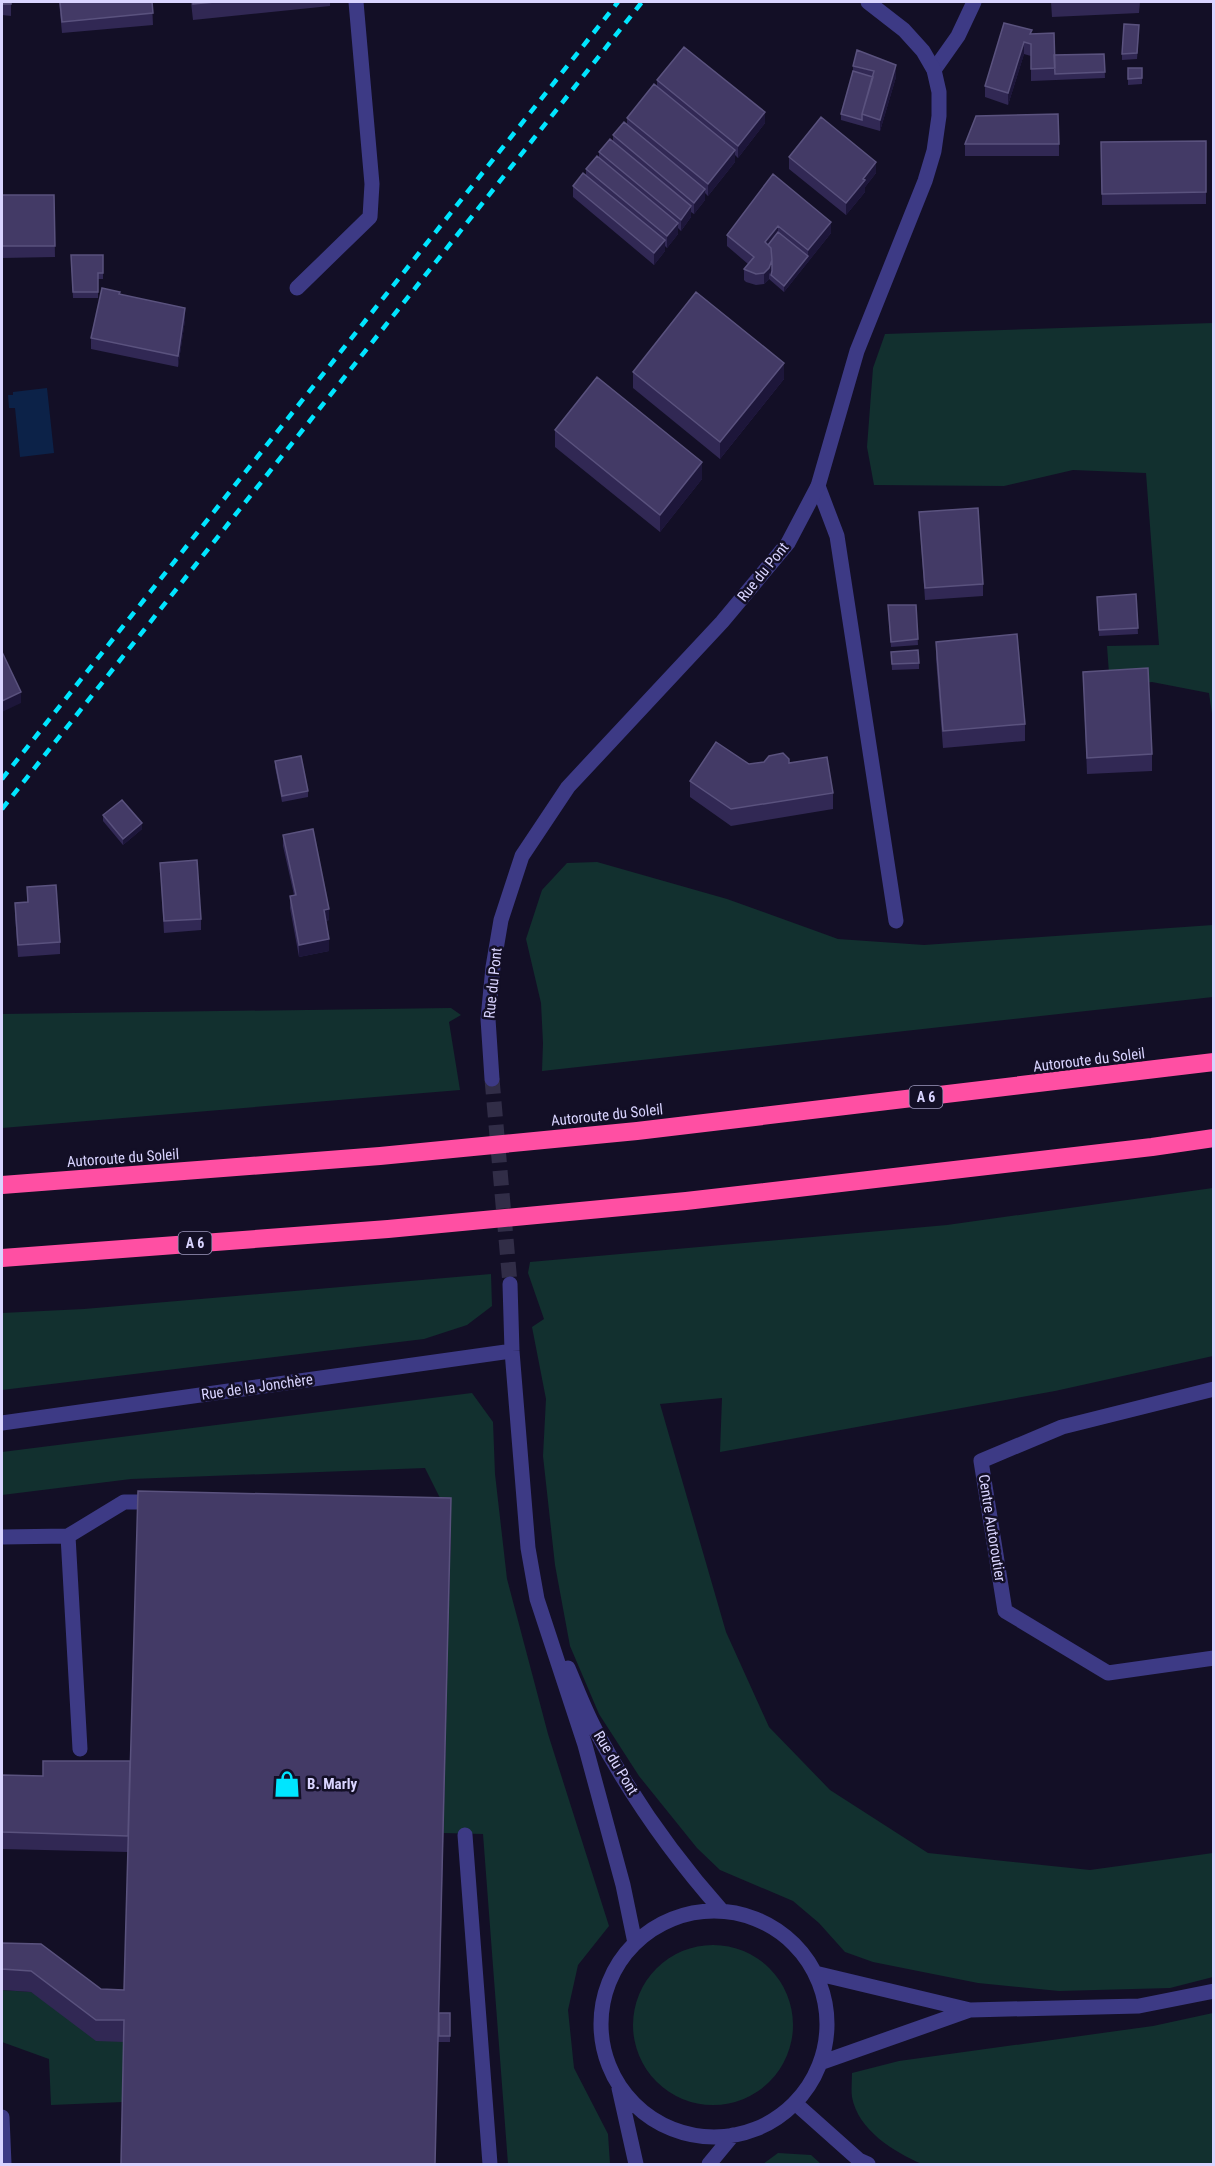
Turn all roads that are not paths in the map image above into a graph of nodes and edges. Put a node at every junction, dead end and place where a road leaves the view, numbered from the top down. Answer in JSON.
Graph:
{"nodes":[{"id":1,"x":356,"y":2,"type":"edge"},
{"id":2,"x":868,"y":2,"type":"edge"},
{"id":3,"x":974,"y":2,"type":"edge"},
{"id":4,"x":934,"y":70,"type":"junction"},
{"id":5,"x":297,"y":288,"type":"dead end"},
{"id":6,"x":818,"y":486,"type":"junction"},
{"id":7,"x":896,"y":921,"type":"dead end"},
{"id":8,"x":1214,"y":1062,"type":"edge"},
{"id":9,"x":492,"y":1079,"type":"tunnel mouth"},
{"id":10,"x":1214,"y":1138,"type":"edge"},
{"id":11,"x":2,"y":1185,"type":"edge"},
{"id":12,"x":2,"y":1258,"type":"edge"},
{"id":13,"x":510,"y":1284,"type":"tunnel mouth"},
{"id":14,"x":512,"y":1351,"type":"junction"},
{"id":15,"x":1214,"y":1389,"type":"edge"},
{"id":16,"x":2,"y":1423,"type":"edge"},
{"id":17,"x":170,"y":1503,"type":"edge"},
{"id":18,"x":68,"y":1536,"type":"junction"},
{"id":19,"x":2,"y":1537,"type":"edge"},
{"id":20,"x":537,"y":1599,"type":"junction"},
{"id":21,"x":1214,"y":1658,"type":"edge"},
{"id":22,"x":80,"y":1749,"type":"dead end"},
{"id":23,"x":465,"y":1835,"type":"dead end"},
{"id":24,"x":722,"y":1911,"type":"junction"},
{"id":25,"x":635,"y":1943,"type":"junction"},
{"id":26,"x":815,"y":1973,"type":"junction"},
{"id":27,"x":1214,"y":1991,"type":"edge"},
{"id":28,"x":970,"y":2010,"type":"junction"},
{"id":29,"x":820,"y":2062,"type":"junction"},
{"id":30,"x":618,"y":2082,"type":"junction"},
{"id":31,"x":795,"y":2103,"type":"junction"},
{"id":32,"x":2,"y":2117,"type":"edge"},
{"id":33,"x":733,"y":2135,"type":"junction"},
{"id":34,"x":4,"y":2164,"type":"edge"},
{"id":35,"x":490,"y":2164,"type":"edge"},
{"id":36,"x":636,"y":2164,"type":"edge"},
{"id":37,"x":709,"y":2164,"type":"edge"},
{"id":38,"x":868,"y":2164,"type":"edge"}],
"edges":[{"from":1,"to":5,"type":"street"},
{"from":2,"to":4,"type":"street","name":"Rue du Pont"},
{"from":3,"to":4,"type":"street"},
{"from":4,"to":6,"type":"street","name":"Rue du Pont"},
{"from":6,"to":7,"type":"street"},
{"from":6,"to":9,"type":"street","name":"Rue du Pont"},
{"from":8,"to":11,"type":"highway","name":"Autoroute du Soleil","number":"A 6"},
{"from":10,"to":12,"type":"highway","number":"A 6"},
{"from":13,"to":14,"type":"street","name":"Rue du Pont"},
{"from":14,"to":16,"type":"street","name":"Rue de la Jonchère"},
{"from":14,"to":20,"type":"street","name":"Rue du Pont"},
{"from":15,"to":21,"type":"street","name":"Centre Autoroutier"},
{"from":17,"to":18,"type":"street"},
{"from":18,"to":19,"type":"street"},
{"from":18,"to":22,"type":"street"},
{"from":20,"to":24,"type":"street","name":"Rue du Pont"},
{"from":20,"to":25,"type":"street","name":"Rue du Pont"},
{"from":23,"to":35,"type":"street"},
{"from":24,"to":25,"type":"street"},
{"from":24,"to":26,"type":"street"},
{"from":25,"to":30,"type":"street"},
{"from":26,"to":28,"type":"street"},
{"from":26,"to":29,"type":"street"},
{"from":27,"to":28,"type":"street"},
{"from":28,"to":29,"type":"street"},
{"from":29,"to":31,"type":"street"},
{"from":30,"to":33,"type":"street"},
{"from":30,"to":36,"type":"street"},
{"from":31,"to":33,"type":"street"},
{"from":31,"to":38,"type":"street"},
{"from":32,"to":34,"type":"street"},
{"from":33,"to":37,"type":"street"}]}
